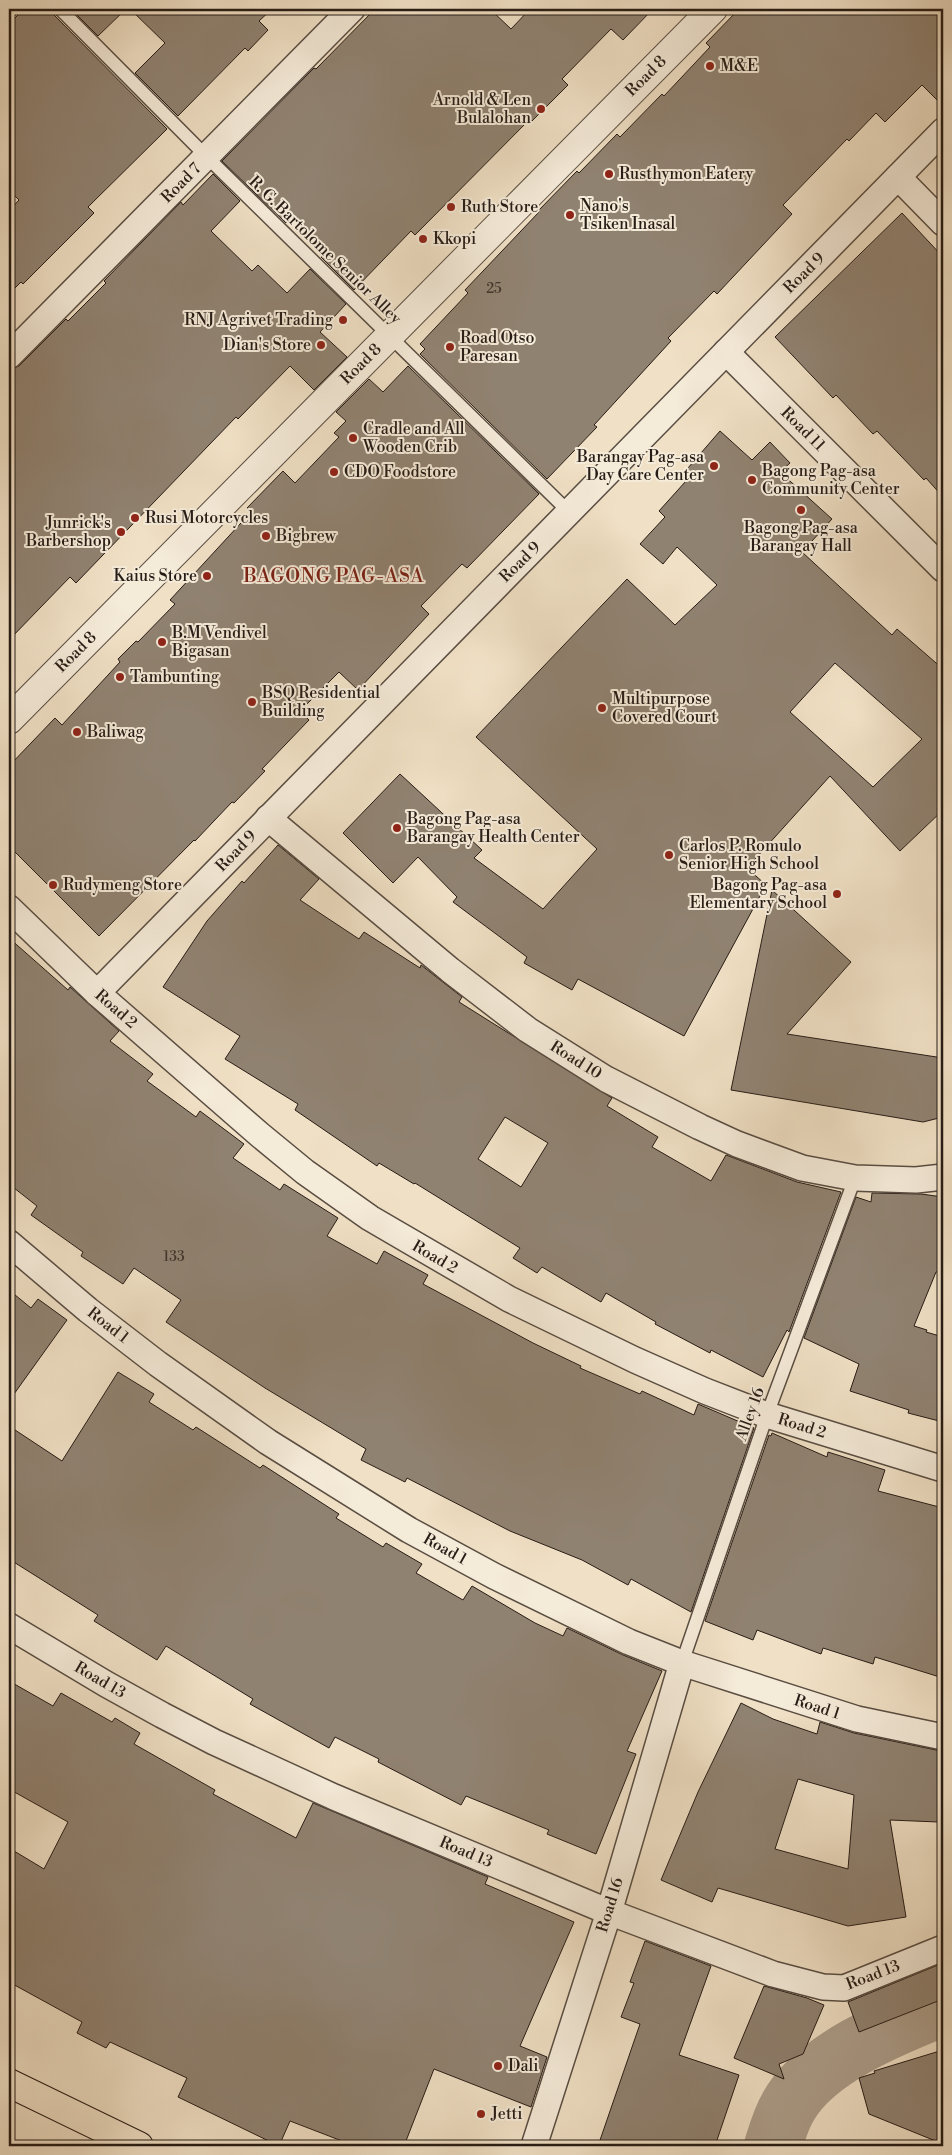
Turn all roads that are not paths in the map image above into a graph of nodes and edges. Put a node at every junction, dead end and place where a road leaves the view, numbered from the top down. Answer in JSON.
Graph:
{"nodes":[{"id":1,"x":60,"y":9,"type":"edge"},
{"id":2,"x":352,"y":9,"type":"edge"},
{"id":3,"x":713,"y":9,"type":"edge"},
{"id":4,"x":943,"y":131,"type":"edge"},
{"id":5,"x":207,"y":157,"type":"junction"},
{"id":6,"x":898,"y":177,"type":"junction"},
{"id":7,"x":943,"y":222,"type":"edge"},
{"id":8,"x":389,"y":336,"type":"junction"},
{"id":9,"x":726,"y":352,"type":"junction"},
{"id":10,"x":9,"y":356,"type":"edge"},
{"id":11,"x":569,"y":512,"type":"junction"},
{"id":12,"x":943,"y":569,"type":"edge"},
{"id":13,"x":9,"y":720,"type":"edge"},
{"id":14,"x":268,"y":818,"type":"junction"},
{"id":15,"x":9,"y":908,"type":"edge"},
{"id":16,"x":97,"y":993,"type":"junction"},
{"id":17,"x":943,"y":1177,"type":"edge"},
{"id":18,"x":855,"y":1178,"type":"junction"},
{"id":19,"x":9,"y":1242,"type":"edge"},
{"id":20,"x":767,"y":1415,"type":"junction"},
{"id":21,"x":943,"y":1469,"type":"edge"},
{"id":22,"x":9,"y":1626,"type":"edge"},
{"id":23,"x":682,"y":1663,"type":"junction"},
{"id":24,"x":943,"y":1737,"type":"edge"},
{"id":25,"x":609,"y":1912,"type":"junction"},
{"id":26,"x":943,"y":1948,"type":"edge"},
{"id":27,"x":9,"y":2083,"type":"edge"},
{"id":28,"x":139,"y":2146,"type":"edge"},
{"id":29,"x":534,"y":2146,"type":"edge"}],
"edges":[{"from":1,"to":5,"type":"lane","name":"R. G. Bartolome Senior Alley"},
{"from":2,"to":5,"type":"street","name":"Road 7"},
{"from":3,"to":8,"type":"street","name":"Road 8"},
{"from":4,"to":6,"type":"street","name":"Road 9"},
{"from":5,"to":8,"type":"lane","name":"R. G. Bartolome Senior Alley"},
{"from":5,"to":10,"type":"street","name":"Road 7"},
{"from":6,"to":7,"type":"street"},
{"from":6,"to":9,"type":"street","name":"Road 9"},
{"from":8,"to":11,"type":"lane","name":"R. G. Bartolome Senior Alley"},
{"from":8,"to":13,"type":"street","name":"Road 8"},
{"from":9,"to":11,"type":"street","name":"Road 9"},
{"from":9,"to":12,"type":"street","name":"Road 11"},
{"from":11,"to":14,"type":"street","name":"Road 9"},
{"from":14,"to":16,"type":"street","name":"Road 9"},
{"from":14,"to":18,"type":"street","name":"Road 10"},
{"from":15,"to":16,"type":"street","name":"Road 2"},
{"from":16,"to":20,"type":"street","name":"Road 2"},
{"from":17,"to":18,"type":"street","name":"Road 10"},
{"from":18,"to":20,"type":"lane","name":"Alley 16"},
{"from":19,"to":23,"type":"street","name":"Road 1"},
{"from":20,"to":21,"type":"street","name":"Road 2"},
{"from":20,"to":23,"type":"lane","name":"Alley 16"},
{"from":22,"to":25,"type":"street","name":"Road 13"},
{"from":23,"to":24,"type":"street","name":"Road 1"},
{"from":23,"to":25,"type":"street","name":"Road 16"},
{"from":25,"to":26,"type":"street","name":"Road 13"},
{"from":25,"to":29,"type":"street","name":"Road 16"},
{"from":27,"to":28,"type":"main road"}]}
